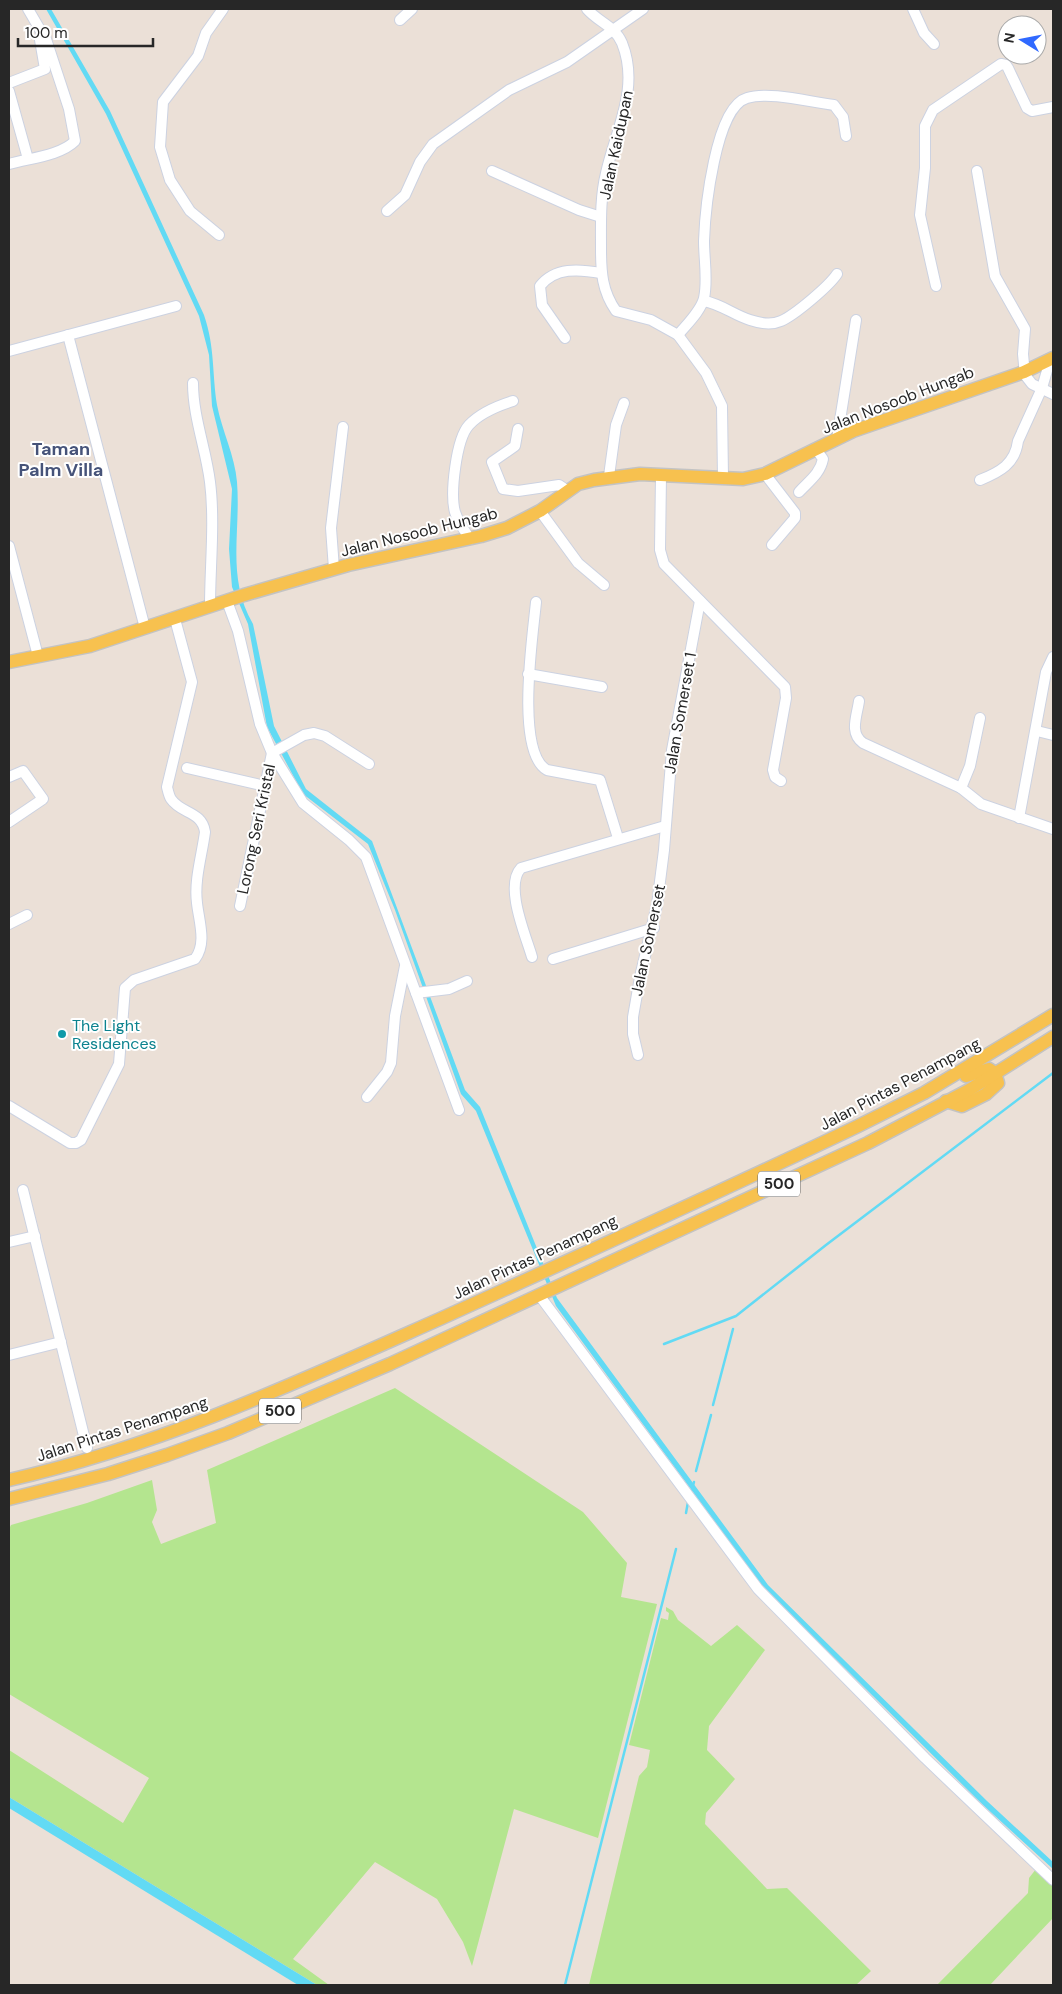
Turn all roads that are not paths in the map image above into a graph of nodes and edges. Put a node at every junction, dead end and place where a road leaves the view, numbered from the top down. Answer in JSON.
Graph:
{"nodes":[{"id":1,"x":28,"y":9,"type":"edge"},
{"id":2,"x":223,"y":9,"type":"edge"},
{"id":3,"x":412,"y":9,"type":"edge"},
{"id":4,"x":587,"y":9,"type":"edge"},
{"id":5,"x":643,"y":9,"type":"edge"},
{"id":6,"x":914,"y":9,"type":"edge"},
{"id":7,"x":400,"y":20,"type":"dead end"},
{"id":8,"x":615,"y":30,"type":"junction"},
{"id":9,"x":934,"y":44,"type":"dead end"},
{"id":10,"x":50,"y":67,"type":"junction"},
{"id":11,"x":9,"y":83,"type":"edge"},
{"id":12,"x":9,"y":91,"type":"edge"},
{"id":13,"x":1053,"y":107,"type":"edge"},
{"id":14,"x":846,"y":136,"type":"dead end"},
{"id":15,"x":28,"y":159,"type":"junction"},
{"id":16,"x":9,"y":164,"type":"edge"},
{"id":17,"x":492,"y":171,"type":"dead end"},
{"id":18,"x":977,"y":171,"type":"dead end"},
{"id":19,"x":387,"y":211,"type":"dead end"},
{"id":20,"x":601,"y":216,"type":"junction"},
{"id":21,"x":219,"y":235,"type":"dead end"},
{"id":22,"x":601,"y":273,"type":"junction"},
{"id":23,"x":837,"y":274,"type":"dead end"},
{"id":24,"x":936,"y":286,"type":"dead end"},
{"id":25,"x":704,"y":300,"type":"junction"},
{"id":26,"x":176,"y":306,"type":"dead end"},
{"id":27,"x":856,"y":320,"type":"dead end"},
{"id":28,"x":68,"y":335,"type":"junction"},
{"id":29,"x":678,"y":336,"type":"junction"},
{"id":30,"x":565,"y":338,"type":"dead end"},
{"id":31,"x":9,"y":351,"type":"edge"},
{"id":32,"x":1052,"y":359,"type":"edge"},
{"id":33,"x":1024,"y":372,"type":"junction"},
{"id":34,"x":192,"y":384,"type":"dead end"},
{"id":35,"x":1042,"y":388,"type":"junction"},
{"id":36,"x":1053,"y":394,"type":"edge"},
{"id":37,"x":512,"y":401,"type":"dead end"},
{"id":38,"x":624,"y":403,"type":"dead end"},
{"id":39,"x":343,"y":427,"type":"dead end"},
{"id":40,"x":518,"y":429,"type":"dead end"},
{"id":41,"x":838,"y":439,"type":"junction"},
{"id":42,"x":816,"y":449,"type":"junction"},
{"id":43,"x":766,"y":474,"type":"junction"},
{"id":44,"x":609,"y":476,"type":"junction"},
{"id":45,"x":661,"y":476,"type":"junction"},
{"id":46,"x":723,"y":478,"type":"junction"},
{"id":47,"x":980,"y":480,"type":"dead end"},
{"id":48,"x":568,"y":491,"type":"junction"},
{"id":49,"x":799,"y":492,"type":"dead end"},
{"id":50,"x":540,"y":511,"type":"junction"},
{"id":51,"x":470,"y":539,"type":"junction"},
{"id":52,"x":9,"y":546,"type":"edge"},
{"id":53,"x":772,"y":546,"type":"dead end"},
{"id":54,"x":334,"y":569,"type":"junction"},
{"id":55,"x":604,"y":585,"type":"dead end"},
{"id":56,"x":229,"y":600,"type":"junction"},
{"id":57,"x":700,"y":601,"type":"junction"},
{"id":58,"x":536,"y":602,"type":"dead end"},
{"id":59,"x":210,"y":606,"type":"junction"},
{"id":60,"x":175,"y":619,"type":"junction"},
{"id":61,"x":145,"y":628,"type":"junction"},
{"id":62,"x":38,"y":656,"type":"junction"},
{"id":63,"x":1053,"y":657,"type":"edge"},
{"id":64,"x":9,"y":662,"type":"edge"},
{"id":65,"x":528,"y":674,"type":"junction"},
{"id":66,"x":602,"y":687,"type":"dead end"},
{"id":67,"x":859,"y":701,"type":"dead end"},
{"id":68,"x":980,"y":718,"type":"dead end"},
{"id":69,"x":1037,"y":731,"type":"junction"},
{"id":70,"x":1053,"y":735,"type":"edge"},
{"id":71,"x":274,"y":751,"type":"junction"},
{"id":72,"x":369,"y":764,"type":"dead end"},
{"id":73,"x":187,"y":768,"type":"dead end"},
{"id":74,"x":9,"y":777,"type":"edge"},
{"id":75,"x":782,"y":781,"type":"dead end"},
{"id":76,"x":265,"y":786,"type":"junction"},
{"id":77,"x":962,"y":788,"type":"junction"},
{"id":78,"x":1019,"y":818,"type":"junction"},
{"id":79,"x":9,"y":822,"type":"edge"},
{"id":80,"x":665,"y":826,"type":"junction"},
{"id":81,"x":1053,"y":829,"type":"edge"},
{"id":82,"x":618,"y":838,"type":"junction"},
{"id":83,"x":240,"y":906,"type":"dead end"},
{"id":84,"x":27,"y":915,"type":"dead end"},
{"id":85,"x":9,"y":924,"type":"edge"},
{"id":86,"x":654,"y":928,"type":"junction"},
{"id":87,"x":532,"y":957,"type":"dead end"},
{"id":88,"x":553,"y":959,"type":"dead end"},
{"id":89,"x":405,"y":965,"type":"junction"},
{"id":90,"x":467,"y":981,"type":"dead end"},
{"id":91,"x":416,"y":994,"type":"junction"},
{"id":92,"x":1053,"y":1015,"type":"edge"},
{"id":93,"x":1053,"y":1037,"type":"edge"},
{"id":94,"x":638,"y":1055,"type":"dead end"},
{"id":95,"x":995,"y":1073,"type":"junction"},
{"id":96,"x":956,"y":1075,"type":"junction"},
{"id":97,"x":367,"y":1097,"type":"dead end"},
{"id":98,"x":9,"y":1106,"type":"edge"},
{"id":99,"x":460,"y":1110,"type":"dead end"},
{"id":100,"x":23,"y":1190,"type":"dead end"},
{"id":101,"x":35,"y":1236,"type":"junction"},
{"id":102,"x":9,"y":1242,"type":"edge"},
{"id":103,"x":539,"y":1294,"type":"junction"},
{"id":104,"x":61,"y":1342,"type":"junction"},
{"id":105,"x":9,"y":1355,"type":"edge"},
{"id":106,"x":87,"y":1448,"type":"junction"},
{"id":107,"x":116,"y":1451,"type":"junction"},
{"id":108,"x":39,"y":1472,"type":"junction"},
{"id":109,"x":9,"y":1480,"type":"edge"},
{"id":110,"x":9,"y":1499,"type":"edge"},
{"id":111,"x":1053,"y":1880,"type":"edge"}],
"edges":[{"from":1,"to":10,"type":"street"},
{"from":2,"to":21,"type":"street"},
{"from":3,"to":7,"type":"street"},
{"from":4,"to":8,"type":"street"},
{"from":5,"to":8,"type":"street"},
{"from":6,"to":9,"type":"street"},
{"from":8,"to":19,"type":"street"},
{"from":8,"to":20,"type":"street","name":"Jalan Kaidupan"},
{"from":10,"to":11,"type":"street"},
{"from":10,"to":15,"type":"street"},
{"from":12,"to":15,"type":"street"},
{"from":13,"to":24,"type":"street"},
{"from":14,"to":25,"type":"street"},
{"from":15,"to":16,"type":"street"},
{"from":17,"to":20,"type":"street"},
{"from":18,"to":33,"type":"street"},
{"from":20,"to":22,"type":"street","name":"Jalan Kaidupan"},
{"from":22,"to":29,"type":"street","name":"Jalan Kaidupan"},
{"from":22,"to":30,"type":"street"},
{"from":23,"to":25,"type":"street"},
{"from":25,"to":29,"type":"street"},
{"from":26,"to":28,"type":"street"},
{"from":27,"to":41,"type":"street"},
{"from":28,"to":31,"type":"street"},
{"from":28,"to":61,"type":"street"},
{"from":29,"to":46,"type":"street","name":"Jalan Kaidupan"},
{"from":32,"to":33,"type":"main road","name":"Jalan Nosoob Hungab"},
{"from":32,"to":35,"type":"street"},
{"from":33,"to":35,"type":"street"},
{"from":33,"to":41,"type":"main road","name":"Jalan Nosoob Hungab"},
{"from":34,"to":59,"type":"street"},
{"from":35,"to":36,"type":"street"},
{"from":35,"to":47,"type":"street"},
{"from":37,"to":51,"type":"street"},
{"from":38,"to":44,"type":"street"},
{"from":39,"to":54,"type":"street"},
{"from":40,"to":48,"type":"street"},
{"from":41,"to":42,"type":"main road","name":"Jalan Nosoob Hungab"},
{"from":42,"to":43,"type":"main road","name":"Jalan Nosoob Hungab"},
{"from":42,"to":49,"type":"street"},
{"from":43,"to":46,"type":"main road","name":"Jalan Nosoob Hungab"},
{"from":43,"to":53,"type":"street"},
{"from":44,"to":45,"type":"main road","name":"Jalan Nosoob Hungab"},
{"from":44,"to":48,"type":"main road","name":"Jalan Nosoob Hungab"},
{"from":45,"to":46,"type":"main road","name":"Jalan Nosoob Hungab"},
{"from":45,"to":57,"type":"street"},
{"from":48,"to":50,"type":"main road","name":"Jalan Nosoob Hungab"},
{"from":50,"to":51,"type":"main road","name":"Jalan Nosoob Hungab"},
{"from":50,"to":55,"type":"street"},
{"from":51,"to":54,"type":"main road","name":"Jalan Nosoob Hungab"},
{"from":52,"to":62,"type":"street"},
{"from":54,"to":56,"type":"main road","name":"Jalan Nosoob Hungab"},
{"from":56,"to":59,"type":"main road","name":"Jalan Nosoob Hungab"},
{"from":56,"to":71,"type":"street"},
{"from":57,"to":75,"type":"street"},
{"from":57,"to":80,"type":"street","name":"Jalan Somerset 1"},
{"from":58,"to":65,"type":"street"},
{"from":59,"to":60,"type":"main road","name":"Jalan Nosoob Hungab"},
{"from":60,"to":61,"type":"main road","name":"Jalan Nosoob Hungab"},
{"from":60,"to":98,"type":"street"},
{"from":61,"to":62,"type":"main road","name":"Jalan Nosoob Hungab"},
{"from":62,"to":64,"type":"main road","name":"Jalan Nosoob Hungab"},
{"from":63,"to":69,"type":"street"},
{"from":65,"to":66,"type":"street"},
{"from":65,"to":82,"type":"street"},
{"from":67,"to":77,"type":"street"},
{"from":68,"to":77,"type":"street"},
{"from":69,"to":70,"type":"street"},
{"from":69,"to":78,"type":"street"},
{"from":71,"to":72,"type":"street"},
{"from":71,"to":76,"type":"street","name":"Lorong Seri Kristal"},
{"from":71,"to":89,"type":"street"},
{"from":73,"to":76,"type":"street"},
{"from":74,"to":79,"type":"street"},
{"from":76,"to":83,"type":"street","name":"Lorong Seri Kristal"},
{"from":77,"to":78,"type":"street"},
{"from":78,"to":81,"type":"street"},
{"from":80,"to":82,"type":"street"},
{"from":80,"to":86,"type":"street","name":"Jalan Somerset"},
{"from":82,"to":87,"type":"street"},
{"from":84,"to":85,"type":"street"},
{"from":86,"to":88,"type":"street"},
{"from":86,"to":94,"type":"street","name":"Jalan Somerset"},
{"from":89,"to":91,"type":"street"},
{"from":89,"to":97,"type":"street"},
{"from":90,"to":91,"type":"street"},
{"from":91,"to":99,"type":"street"},
{"from":92,"to":96,"type":"main road","name":"Jalan Pintas Penampang","number":"500"},
{"from":93,"to":95,"type":"main road","number":"500"},
{"from":95,"to":96,"type":"main road"},
{"from":95,"to":103,"type":"main road","number":"500"},
{"from":96,"to":107,"type":"main road","name":"Jalan Pintas Penampang","number":"500"},
{"from":100,"to":101,"type":"street"},
{"from":101,"to":102,"type":"street"},
{"from":101,"to":104,"type":"street"},
{"from":103,"to":110,"type":"main road","number":"500"},
{"from":103,"to":111,"type":"street"},
{"from":104,"to":105,"type":"street"},
{"from":104,"to":106,"type":"street"},
{"from":106,"to":107,"type":"street"},
{"from":106,"to":108,"type":"street"},
{"from":107,"to":108,"type":"main road","name":"Jalan Pintas Penampang","number":"500"},
{"from":108,"to":109,"type":"main road","name":"Jalan Pintas Penampang","number":"500"}]}
